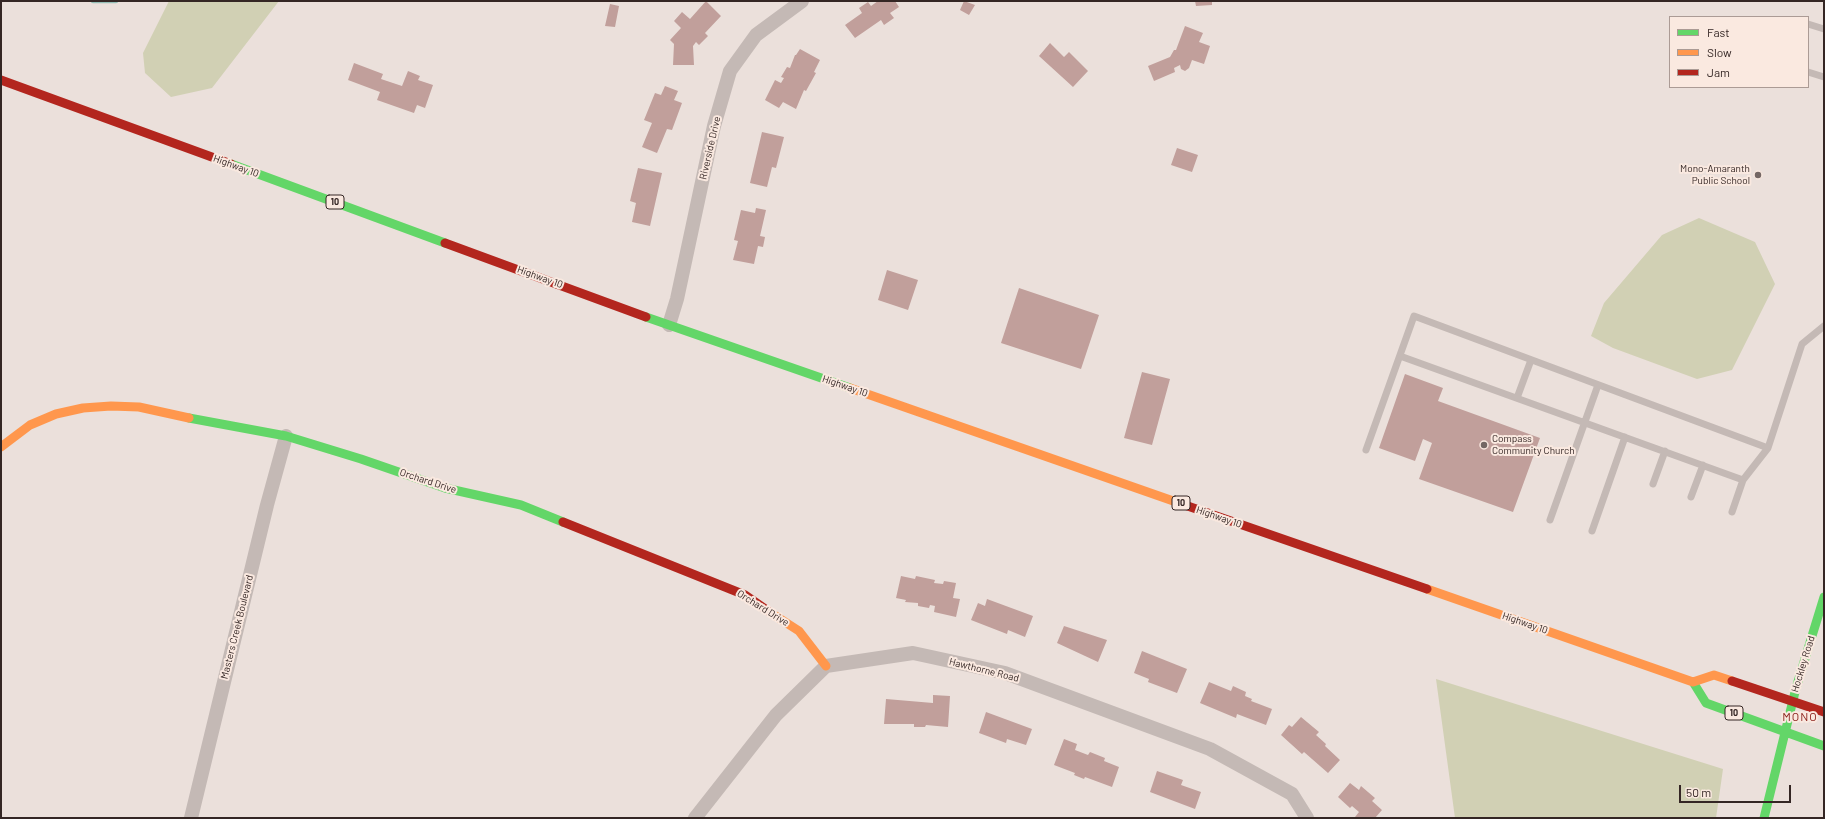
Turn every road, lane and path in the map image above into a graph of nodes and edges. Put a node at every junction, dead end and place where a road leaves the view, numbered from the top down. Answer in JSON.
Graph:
{"nodes":[{"id":1,"x":802,"y":1,"type":"edge"},
{"id":2,"x":1809,"y":24,"type":"edge"},
{"id":3,"x":1824,"y":29,"type":"edge"},
{"id":4,"x":1809,"y":72,"type":"edge"},
{"id":5,"x":1824,"y":77,"type":"edge"},
{"id":6,"x":1,"y":80,"type":"edge"},
{"id":7,"x":669,"y":325,"type":"junction"},
{"id":8,"x":1824,"y":326,"type":"edge"},
{"id":9,"x":1400,"y":356,"type":"junction"},
{"id":10,"x":1531,"y":360,"type":"junction"},
{"id":11,"x":1598,"y":385,"type":"junction"},
{"id":12,"x":1517,"y":398,"type":"junction"},
{"id":13,"x":1585,"y":422,"type":"junction"},
{"id":14,"x":286,"y":436,"type":"junction"},
{"id":15,"x":1626,"y":437,"type":"junction"},
{"id":16,"x":1,"y":447,"type":"edge"},
{"id":17,"x":1768,"y":448,"type":"junction"},
{"id":18,"x":1366,"y":450,"type":"dead end"},
{"id":19,"x":1665,"y":451,"type":"junction"},
{"id":20,"x":1703,"y":465,"type":"junction"},
{"id":21,"x":1743,"y":480,"type":"junction"},
{"id":22,"x":1653,"y":484,"type":"dead end"},
{"id":23,"x":1691,"y":497,"type":"dead end"},
{"id":24,"x":1732,"y":512,"type":"dead end"},
{"id":25,"x":1550,"y":520,"type":"dead end"},
{"id":26,"x":1592,"y":532,"type":"dead end"},
{"id":27,"x":1824,"y":597,"type":"edge"},
{"id":28,"x":826,"y":666,"type":"junction"},
{"id":29,"x":1693,"y":682,"type":"junction"},
{"id":30,"x":1792,"y":700,"type":"junction"},
{"id":31,"x":1824,"y":712,"type":"edge"},
{"id":32,"x":1784,"y":731,"type":"junction"},
{"id":33,"x":1824,"y":746,"type":"edge"},
{"id":34,"x":191,"y":818,"type":"edge"},
{"id":35,"x":695,"y":818,"type":"edge"},
{"id":36,"x":1307,"y":818,"type":"edge"},
{"id":37,"x":1764,"y":818,"type":"edge"}],
"edges":[{"from":1,"to":7,"type":"street","name":"Riverside Drive"},
{"from":2,"to":3,"type":"lane"},
{"from":4,"to":5,"type":"lane"},
{"from":6,"to":7,"type":"main road","name":"Highway 10","number":"10"},
{"from":7,"to":29,"type":"main road","name":"Highway 10","number":"10"},
{"from":8,"to":17,"type":"lane"},
{"from":9,"to":10,"type":"lane"},
{"from":9,"to":12,"type":"lane"},
{"from":9,"to":18,"type":"lane"},
{"from":10,"to":11,"type":"lane"},
{"from":10,"to":12,"type":"lane"},
{"from":11,"to":13,"type":"lane"},
{"from":11,"to":17,"type":"lane"},
{"from":12,"to":13,"type":"lane"},
{"from":13,"to":15,"type":"lane"},
{"from":13,"to":25,"type":"lane"},
{"from":14,"to":16,"type":"main road","name":"Orchard Drive"},
{"from":14,"to":28,"type":"main road","name":"Orchard Drive"},
{"from":14,"to":34,"type":"street","name":"Masters Creek Boulevard"},
{"from":15,"to":19,"type":"lane"},
{"from":15,"to":26,"type":"lane"},
{"from":17,"to":21,"type":"lane"},
{"from":19,"to":20,"type":"lane"},
{"from":19,"to":22,"type":"lane"},
{"from":20,"to":21,"type":"lane"},
{"from":20,"to":23,"type":"lane"},
{"from":21,"to":24,"type":"lane"},
{"from":27,"to":30,"type":"main road","name":"Hockley Road"},
{"from":28,"to":35,"type":"street"},
{"from":28,"to":36,"type":"street","name":"Hawthorne Road"},
{"from":29,"to":30,"type":"main road"},
{"from":29,"to":32,"type":"main road","number":"10"},
{"from":30,"to":31,"type":"main road"},
{"from":30,"to":32,"type":"main road","name":"Hockley Road"},
{"from":32,"to":33,"type":"main road","number":"10"},
{"from":32,"to":37,"type":"main road","name":"Hockley Road"}]}
